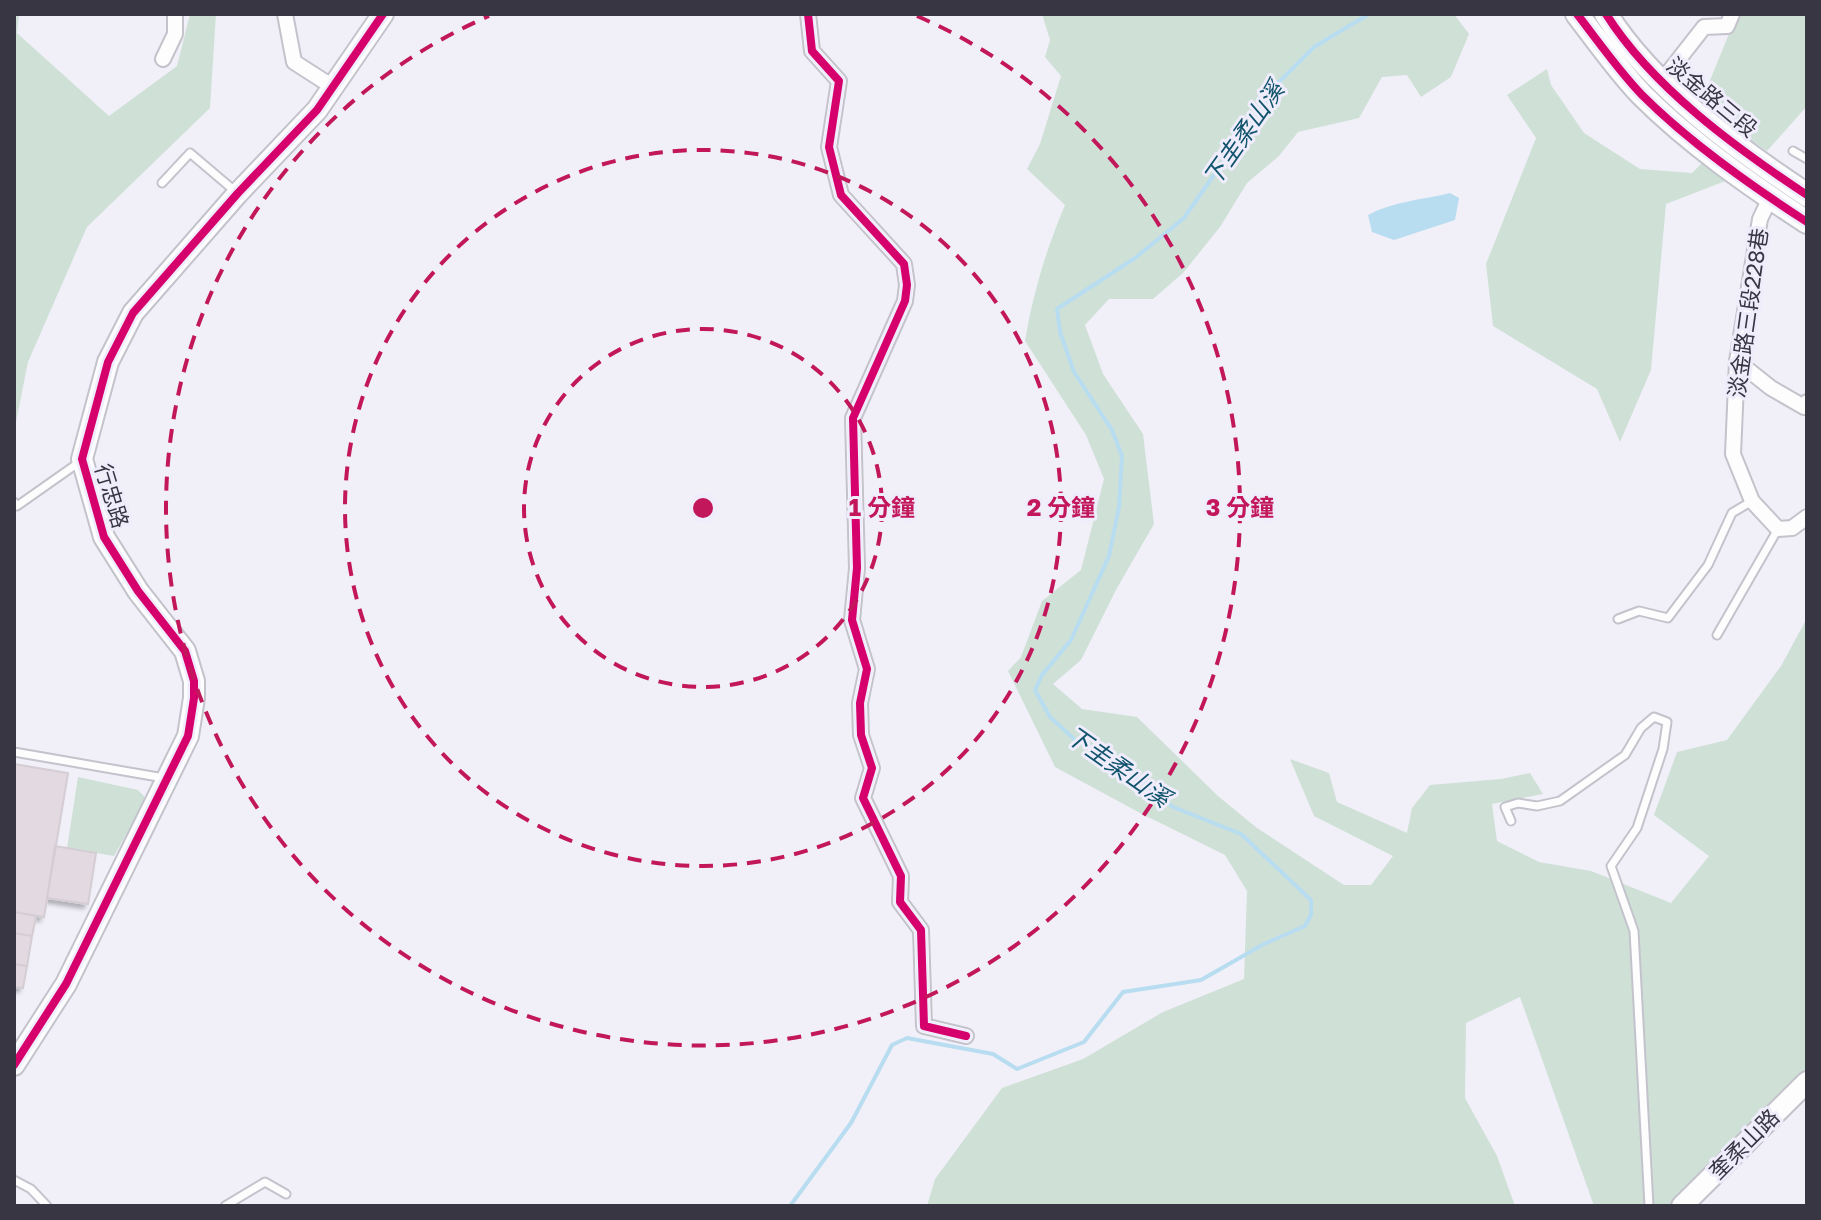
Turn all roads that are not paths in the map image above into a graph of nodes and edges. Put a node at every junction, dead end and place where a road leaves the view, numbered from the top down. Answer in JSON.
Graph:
{"nodes":[{"id":1,"x":175,"y":14,"type":"edge"},
{"id":2,"x":285,"y":14,"type":"edge"},
{"id":3,"x":383,"y":14,"type":"edge"},
{"id":4,"x":808,"y":14,"type":"edge"},
{"id":5,"x":1577,"y":14,"type":"edge"},
{"id":6,"x":1606,"y":14,"type":"edge"},
{"id":7,"x":1732,"y":14,"type":"edge"},
{"id":8,"x":163,"y":59,"type":"dead end"},
{"id":9,"x":1661,"y":82,"type":"junction"},
{"id":10,"x":333,"y":87,"type":"junction"},
{"id":11,"x":1793,"y":151,"type":"dead end"},
{"id":12,"x":1807,"y":159,"type":"edge"},
{"id":13,"x":162,"y":183,"type":"dead end"},
{"id":14,"x":238,"y":193,"type":"junction"},
{"id":15,"x":1807,"y":195,"type":"edge"},
{"id":16,"x":1770,"y":198,"type":"junction"},
{"id":17,"x":1807,"y":222,"type":"edge"},
{"id":18,"x":1737,"y":361,"type":"junction"},
{"id":19,"x":1807,"y":402,"type":"edge"},
{"id":20,"x":82,"y":459,"type":"junction"},
{"id":21,"x":1752,"y":501,"type":"junction"},
{"id":22,"x":15,"y":507,"type":"edge"},
{"id":23,"x":1807,"y":517,"type":"edge"},
{"id":24,"x":1778,"y":529,"type":"junction"},
{"id":25,"x":1618,"y":619,"type":"dead end"},
{"id":26,"x":1717,"y":635,"type":"dead end"},
{"id":27,"x":14,"y":752,"type":"edge"},
{"id":28,"x":166,"y":778,"type":"junction"},
{"id":29,"x":1511,"y":821,"type":"dead end"},
{"id":30,"x":966,"y":1036,"type":"dead end"},
{"id":31,"x":14,"y":1065,"type":"edge"},
{"id":32,"x":1807,"y":1082,"type":"edge"},
{"id":33,"x":14,"y":1180,"type":"edge"},
{"id":34,"x":286,"y":1194,"type":"dead end"},
{"id":35,"x":47,"y":1206,"type":"edge"},
{"id":36,"x":225,"y":1206,"type":"edge"},
{"id":37,"x":1649,"y":1206,"type":"edge"},
{"id":38,"x":1682,"y":1206,"type":"edge"}],
"edges":[{"from":1,"to":8,"type":"street"},
{"from":2,"to":10,"type":"street"},
{"from":3,"to":10,"type":"street","name":"行忠路"},
{"from":4,"to":30,"type":"street"},
{"from":5,"to":16,"type":"main road","name":"淡金路三段"},
{"from":6,"to":9,"type":"main road","name":"淡金路三段"},
{"from":7,"to":9,"type":"street"},
{"from":9,"to":15,"type":"main road","name":"淡金路三段"},
{"from":10,"to":14,"type":"street","name":"行忠路"},
{"from":11,"to":12,"type":"lane"},
{"from":13,"to":14,"type":"lane"},
{"from":14,"to":20,"type":"street","name":"行忠路"},
{"from":16,"to":17,"type":"main road","name":"淡金路三段"},
{"from":16,"to":18,"type":"street","name":"淡金路三段228巷"},
{"from":18,"to":19,"type":"street"},
{"from":18,"to":21,"type":"street","name":"淡金路三段228巷"},
{"from":20,"to":22,"type":"lane"},
{"from":20,"to":28,"type":"street","name":"行忠路"},
{"from":21,"to":24,"type":"street","name":"淡金路三段228巷"},
{"from":21,"to":25,"type":"lane"},
{"from":23,"to":24,"type":"street"},
{"from":24,"to":26,"type":"lane"},
{"from":27,"to":28,"type":"lane"},
{"from":28,"to":31,"type":"street","name":"行忠路"},
{"from":29,"to":37,"type":"lane"},
{"from":32,"to":38,"type":"street","name":"奎柔山路"},
{"from":33,"to":35,"type":"lane"},
{"from":34,"to":36,"type":"lane"}]}
